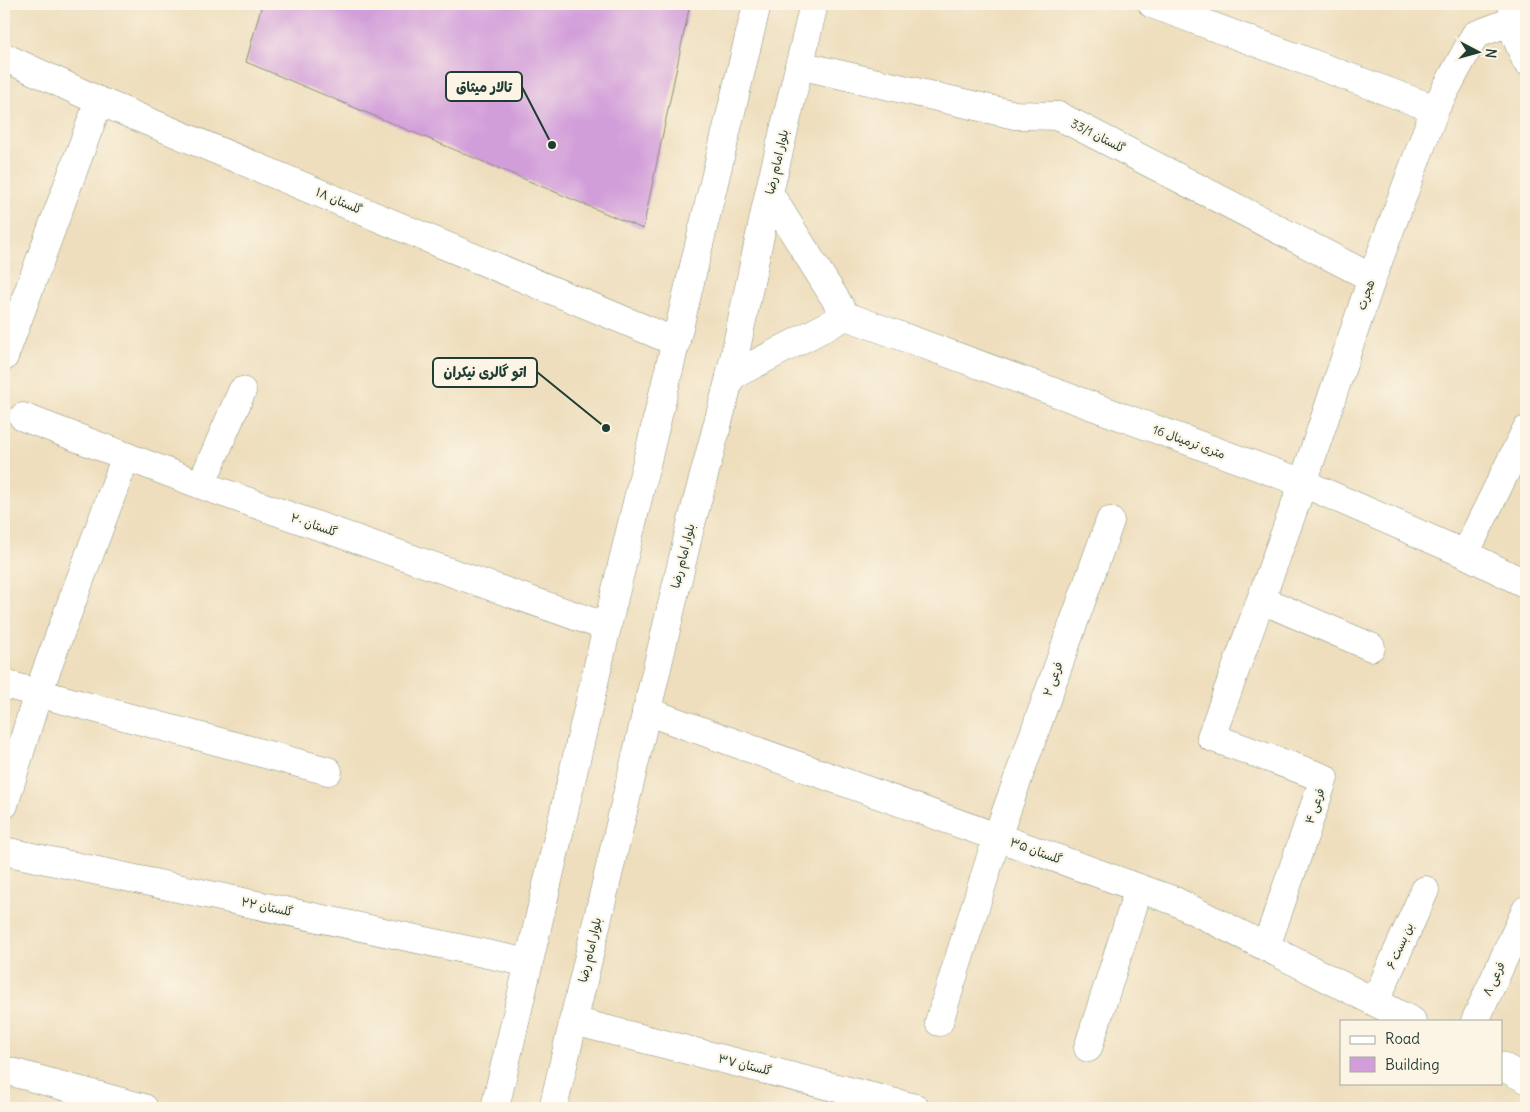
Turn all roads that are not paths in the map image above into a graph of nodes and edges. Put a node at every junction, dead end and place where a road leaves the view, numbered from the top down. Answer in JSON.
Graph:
{"nodes":[{"id":1,"x":757,"y":4,"type":"edge"},
{"id":2,"x":814,"y":4,"type":"edge"},
{"id":3,"x":1152,"y":4,"type":"edge"},
{"id":4,"x":1513,"y":13,"type":"edge"},
{"id":5,"x":4,"y":56,"type":"edge"},
{"id":6,"x":1526,"y":61,"type":"edge"},
{"id":7,"x":800,"y":66,"type":"junction"},
{"id":8,"x":99,"y":101,"type":"junction"},
{"id":9,"x":1435,"y":109,"type":"junction"},
{"id":10,"x":769,"y":193,"type":"junction"},
{"id":11,"x":1372,"y":278,"type":"junction"},
{"id":12,"x":846,"y":316,"type":"junction"},
{"id":13,"x":676,"y":342,"type":"junction"},
{"id":14,"x":4,"y":357,"type":"edge"},
{"id":15,"x":730,"y":376,"type":"junction"},
{"id":16,"x":242,"y":391,"type":"dead end"},
{"id":17,"x":23,"y":417,"type":"dead end"},
{"id":18,"x":1526,"y":430,"type":"edge"},
{"id":19,"x":126,"y":456,"type":"junction"},
{"id":20,"x":1303,"y":483,"type":"junction"},
{"id":21,"x":201,"y":485,"type":"junction"},
{"id":22,"x":1110,"y":521,"type":"dead end"},
{"id":23,"x":1464,"y":554,"type":"junction"},
{"id":24,"x":1526,"y":584,"type":"edge"},
{"id":25,"x":1262,"y":600,"type":"junction"},
{"id":26,"x":607,"y":627,"type":"junction"},
{"id":27,"x":1371,"y":647,"type":"dead end"},
{"id":28,"x":4,"y":684,"type":"edge"},
{"id":29,"x":38,"y":693,"type":"junction"},
{"id":30,"x":646,"y":711,"type":"junction"},
{"id":31,"x":1211,"y":737,"type":"joint"},
{"id":32,"x":328,"y":771,"type":"dead end"},
{"id":33,"x":4,"y":805,"type":"edge"},
{"id":34,"x":997,"y":837,"type":"junction"},
{"id":35,"x":4,"y":851,"type":"edge"},
{"id":36,"x":1139,"y":888,"type":"junction"},
{"id":37,"x":1425,"y":890,"type":"dead end"},
{"id":38,"x":1526,"y":910,"type":"edge"},
{"id":39,"x":1266,"y":947,"type":"junction"},
{"id":40,"x":529,"y":963,"type":"junction"},
{"id":41,"x":1375,"y":1002,"type":"junction"},
{"id":42,"x":1410,"y":1020,"type":"edge"},
{"id":43,"x":1475,"y":1020,"type":"edge"},
{"id":44,"x":573,"y":1021,"type":"junction"},
{"id":45,"x":939,"y":1022,"type":"dead end"},
{"id":46,"x":1088,"y":1048,"type":"dead end"},
{"id":47,"x":1502,"y":1066,"type":"edge"},
{"id":48,"x":4,"y":1070,"type":"edge"},
{"id":49,"x":1526,"y":1078,"type":"edge"},
{"id":50,"x":144,"y":1108,"type":"edge"},
{"id":51,"x":495,"y":1108,"type":"edge"},
{"id":52,"x":552,"y":1108,"type":"edge"},
{"id":53,"x":916,"y":1108,"type":"edge"}],
"edges":[{"from":1,"to":13,"type":"street"},
{"from":2,"to":7,"type":"street","name":"بلوار امام رضا"},
{"from":3,"to":9,"type":"street"},
{"from":4,"to":6,"type":"street"},
{"from":4,"to":9,"type":"street","name":"هجرت"},
{"from":5,"to":8,"type":"street","name":"گلستان ۱۸"},
{"from":7,"to":10,"type":"street","name":"بلوار امام رضا"},
{"from":7,"to":11,"type":"street","name":"گلستان 33/1"},
{"from":8,"to":13,"type":"street","name":"گلستان ۱۸"},
{"from":8,"to":14,"type":"street"},
{"from":9,"to":11,"type":"street","name":"هجرت"},
{"from":10,"to":12,"type":"street"},
{"from":10,"to":15,"type":"street","name":"بلوار امام رضا"},
{"from":11,"to":20,"type":"street","name":"هجرت"},
{"from":12,"to":15,"type":"street"},
{"from":12,"to":20,"type":"street","name":"16 متری ترمینال"},
{"from":13,"to":26,"type":"street"},
{"from":15,"to":30,"type":"street","name":"بلوار امام رضا"},
{"from":16,"to":21,"type":"street"},
{"from":17,"to":19,"type":"street","name":"گلستان ۲۰"},
{"from":18,"to":23,"type":"street"},
{"from":19,"to":21,"type":"street","name":"گلستان ۲۰"},
{"from":19,"to":29,"type":"street"},
{"from":20,"to":23,"type":"street","name":"16 متری ترمینال"},
{"from":20,"to":25,"type":"street","name":"هجرت"},
{"from":21,"to":26,"type":"street","name":"گلستان ۲۰"},
{"from":22,"to":34,"type":"street","name":"فرعی ۲"},
{"from":23,"to":24,"type":"street","name":"16 متری ترمینال"},
{"from":25,"to":27,"type":"street"},
{"from":25,"to":31,"type":"street","name":"هجرت"},
{"from":26,"to":40,"type":"street"},
{"from":28,"to":29,"type":"street"},
{"from":29,"to":32,"type":"street"},
{"from":29,"to":33,"type":"street"},
{"from":30,"to":34,"type":"street","name":"گلستان ۳۵"},
{"from":30,"to":44,"type":"street","name":"بلوار امام رضا"},
{"from":31,"to":39,"type":"street","name":"فرعی ۴"},
{"from":34,"to":36,"type":"street","name":"گلستان ۳۵"},
{"from":34,"to":45,"type":"street","name":"فرعی ۲"},
{"from":35,"to":40,"type":"street","name":"گلستان ۲۲"},
{"from":36,"to":39,"type":"street","name":"گلستان ۳۵"},
{"from":36,"to":46,"type":"street"},
{"from":37,"to":41,"type":"street","name":"بن بست ۶"},
{"from":38,"to":43,"type":"street","name":"فرعی ۸"},
{"from":39,"to":41,"type":"street","name":"گلستان ۳۵"},
{"from":40,"to":51,"type":"street"},
{"from":41,"to":42,"type":"street","name":"گلستان ۳۵"},
{"from":44,"to":52,"type":"street","name":"بلوار امام رضا"},
{"from":44,"to":53,"type":"street","name":"گلستان ۳۷"},
{"from":47,"to":49,"type":"street"},
{"from":48,"to":50,"type":"street"}]}
